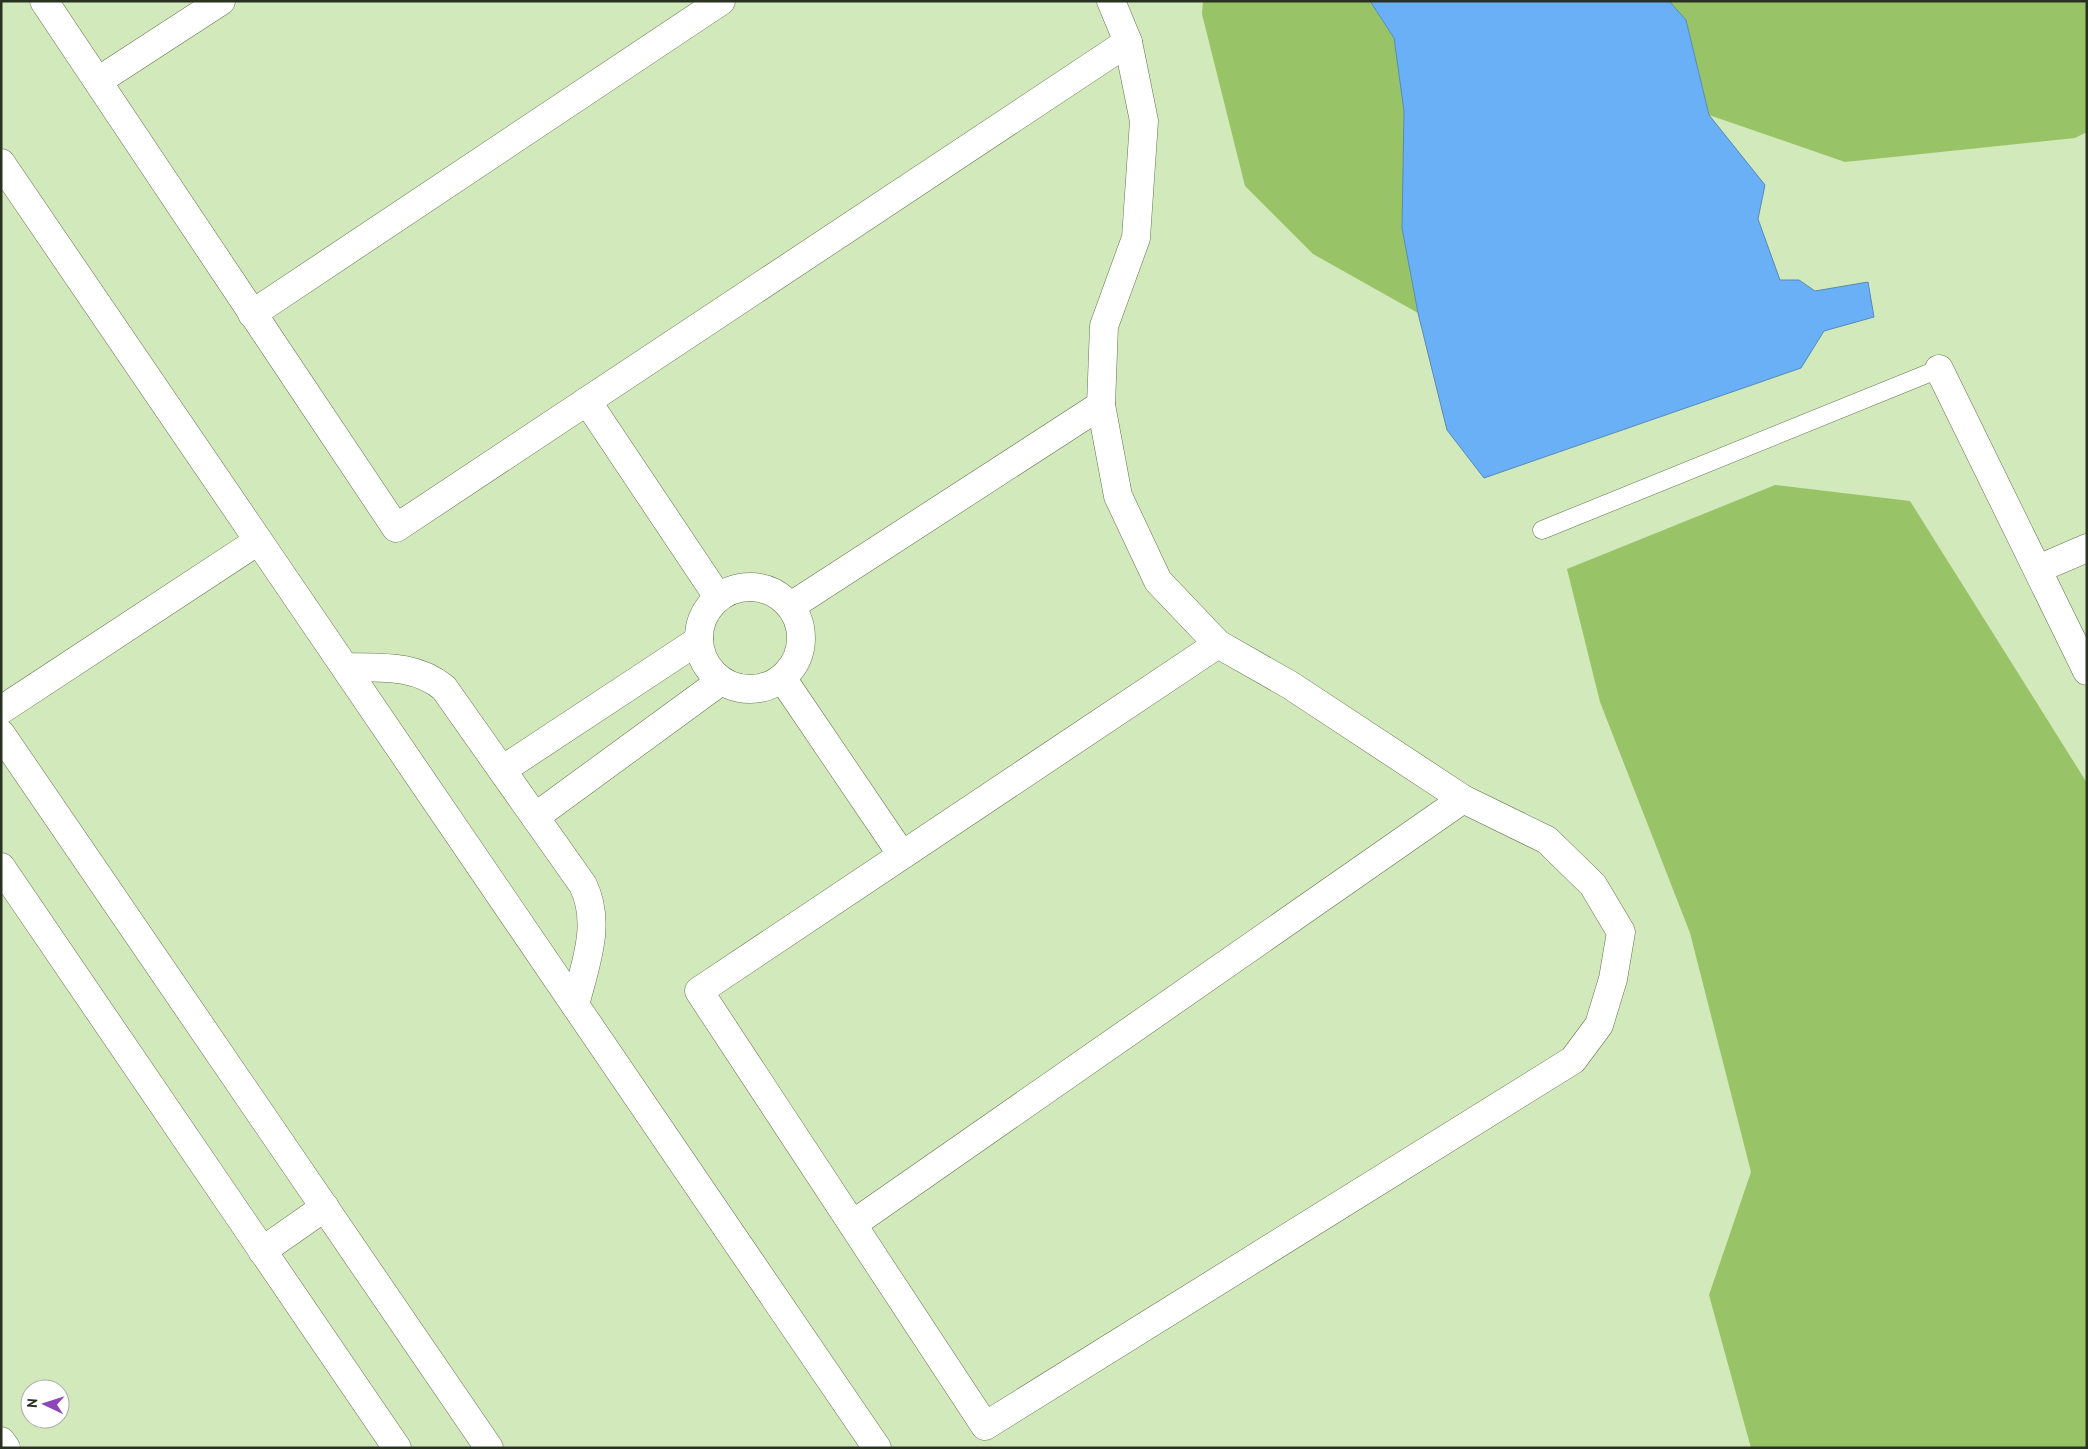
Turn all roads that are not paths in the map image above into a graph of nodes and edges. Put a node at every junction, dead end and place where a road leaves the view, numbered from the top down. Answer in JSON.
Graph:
{"nodes":[{"id":1,"x":44,"y":1,"type":"edge"},
{"id":2,"x":221,"y":1,"type":"edge"},
{"id":3,"x":721,"y":1,"type":"edge"},
{"id":4,"x":1111,"y":1,"type":"edge"},
{"id":5,"x":1128,"y":42,"type":"junction"},
{"id":6,"x":98,"y":81,"type":"junction"},
{"id":7,"x":1,"y":163,"type":"edge"},
{"id":8,"x":252,"y":314,"type":"junction"},
{"id":9,"x":1939,"y":369,"type":"joint"},
{"id":10,"x":587,"y":401,"type":"junction"},
{"id":11,"x":1101,"y":405,"type":"junction"},
{"id":12,"x":1542,"y":530,"type":"dead end"},
{"id":13,"x":258,"y":541,"type":"junction"},
{"id":14,"x":2087,"y":548,"type":"edge"},
{"id":15,"x":2038,"y":569,"type":"junction"},
{"id":16,"x":718,"y":597,"type":"junction"},
{"id":17,"x":791,"y":606,"type":"junction"},
{"id":18,"x":699,"y":640,"type":"junction"},
{"id":19,"x":1218,"y":644,"type":"junction"},
{"id":20,"x":345,"y":667,"type":"junction"},
{"id":21,"x":2087,"y":671,"type":"edge"},
{"id":22,"x":782,"y":678,"type":"junction"},
{"id":23,"x":721,"y":681,"type":"junction"},
{"id":24,"x":1,"y":710,"type":"edge"},
{"id":25,"x":1,"y":734,"type":"edge"},
{"id":26,"x":502,"y":770,"type":"junction"},
{"id":27,"x":1462,"y":799,"type":"junction"},
{"id":28,"x":535,"y":817,"type":"junction"},
{"id":29,"x":902,"y":855,"type":"junction"},
{"id":30,"x":1,"y":867,"type":"edge"},
{"id":31,"x":575,"y":1005,"type":"junction"},
{"id":32,"x":325,"y":1207,"type":"junction"},
{"id":33,"x":853,"y":1224,"type":"junction"},
{"id":34,"x":262,"y":1251,"type":"junction"},
{"id":35,"x":1,"y":1442,"type":"edge"},
{"id":36,"x":6,"y":1448,"type":"edge"},
{"id":37,"x":397,"y":1448,"type":"edge"},
{"id":38,"x":489,"y":1448,"type":"edge"},
{"id":39,"x":877,"y":1448,"type":"edge"}],
"edges":[{"from":1,"to":6,"type":"street"},
{"from":2,"to":6,"type":"street"},
{"from":3,"to":8,"type":"street"},
{"from":4,"to":5,"type":"street"},
{"from":5,"to":10,"type":"street"},
{"from":5,"to":11,"type":"street"},
{"from":6,"to":8,"type":"street"},
{"from":7,"to":13,"type":"street"},
{"from":8,"to":10,"type":"street"},
{"from":9,"to":12,"type":"lane"},
{"from":9,"to":15,"type":"street"},
{"from":10,"to":16,"type":"street"},
{"from":11,"to":17,"type":"street"},
{"from":11,"to":19,"type":"street"},
{"from":13,"to":20,"type":"street"},
{"from":13,"to":24,"type":"street"},
{"from":14,"to":15,"type":"street"},
{"from":15,"to":21,"type":"street"},
{"from":16,"to":17,"type":"street"},
{"from":16,"to":18,"type":"street"},
{"from":17,"to":22,"type":"street"},
{"from":18,"to":23,"type":"street"},
{"from":18,"to":26,"type":"street"},
{"from":19,"to":27,"type":"street"},
{"from":19,"to":29,"type":"street"},
{"from":20,"to":26,"type":"street"},
{"from":20,"to":31,"type":"street"},
{"from":22,"to":23,"type":"street"},
{"from":22,"to":29,"type":"street"},
{"from":23,"to":28,"type":"street"},
{"from":25,"to":32,"type":"street"},
{"from":26,"to":28,"type":"street"},
{"from":27,"to":33,"type":"street"},
{"from":27,"to":33,"type":"street"},
{"from":28,"to":31,"type":"street"},
{"from":29,"to":33,"type":"street"},
{"from":30,"to":34,"type":"street"},
{"from":31,"to":39,"type":"street"},
{"from":32,"to":34,"type":"street"},
{"from":32,"to":38,"type":"street"},
{"from":34,"to":37,"type":"street"},
{"from":35,"to":36,"type":"street"}]}
